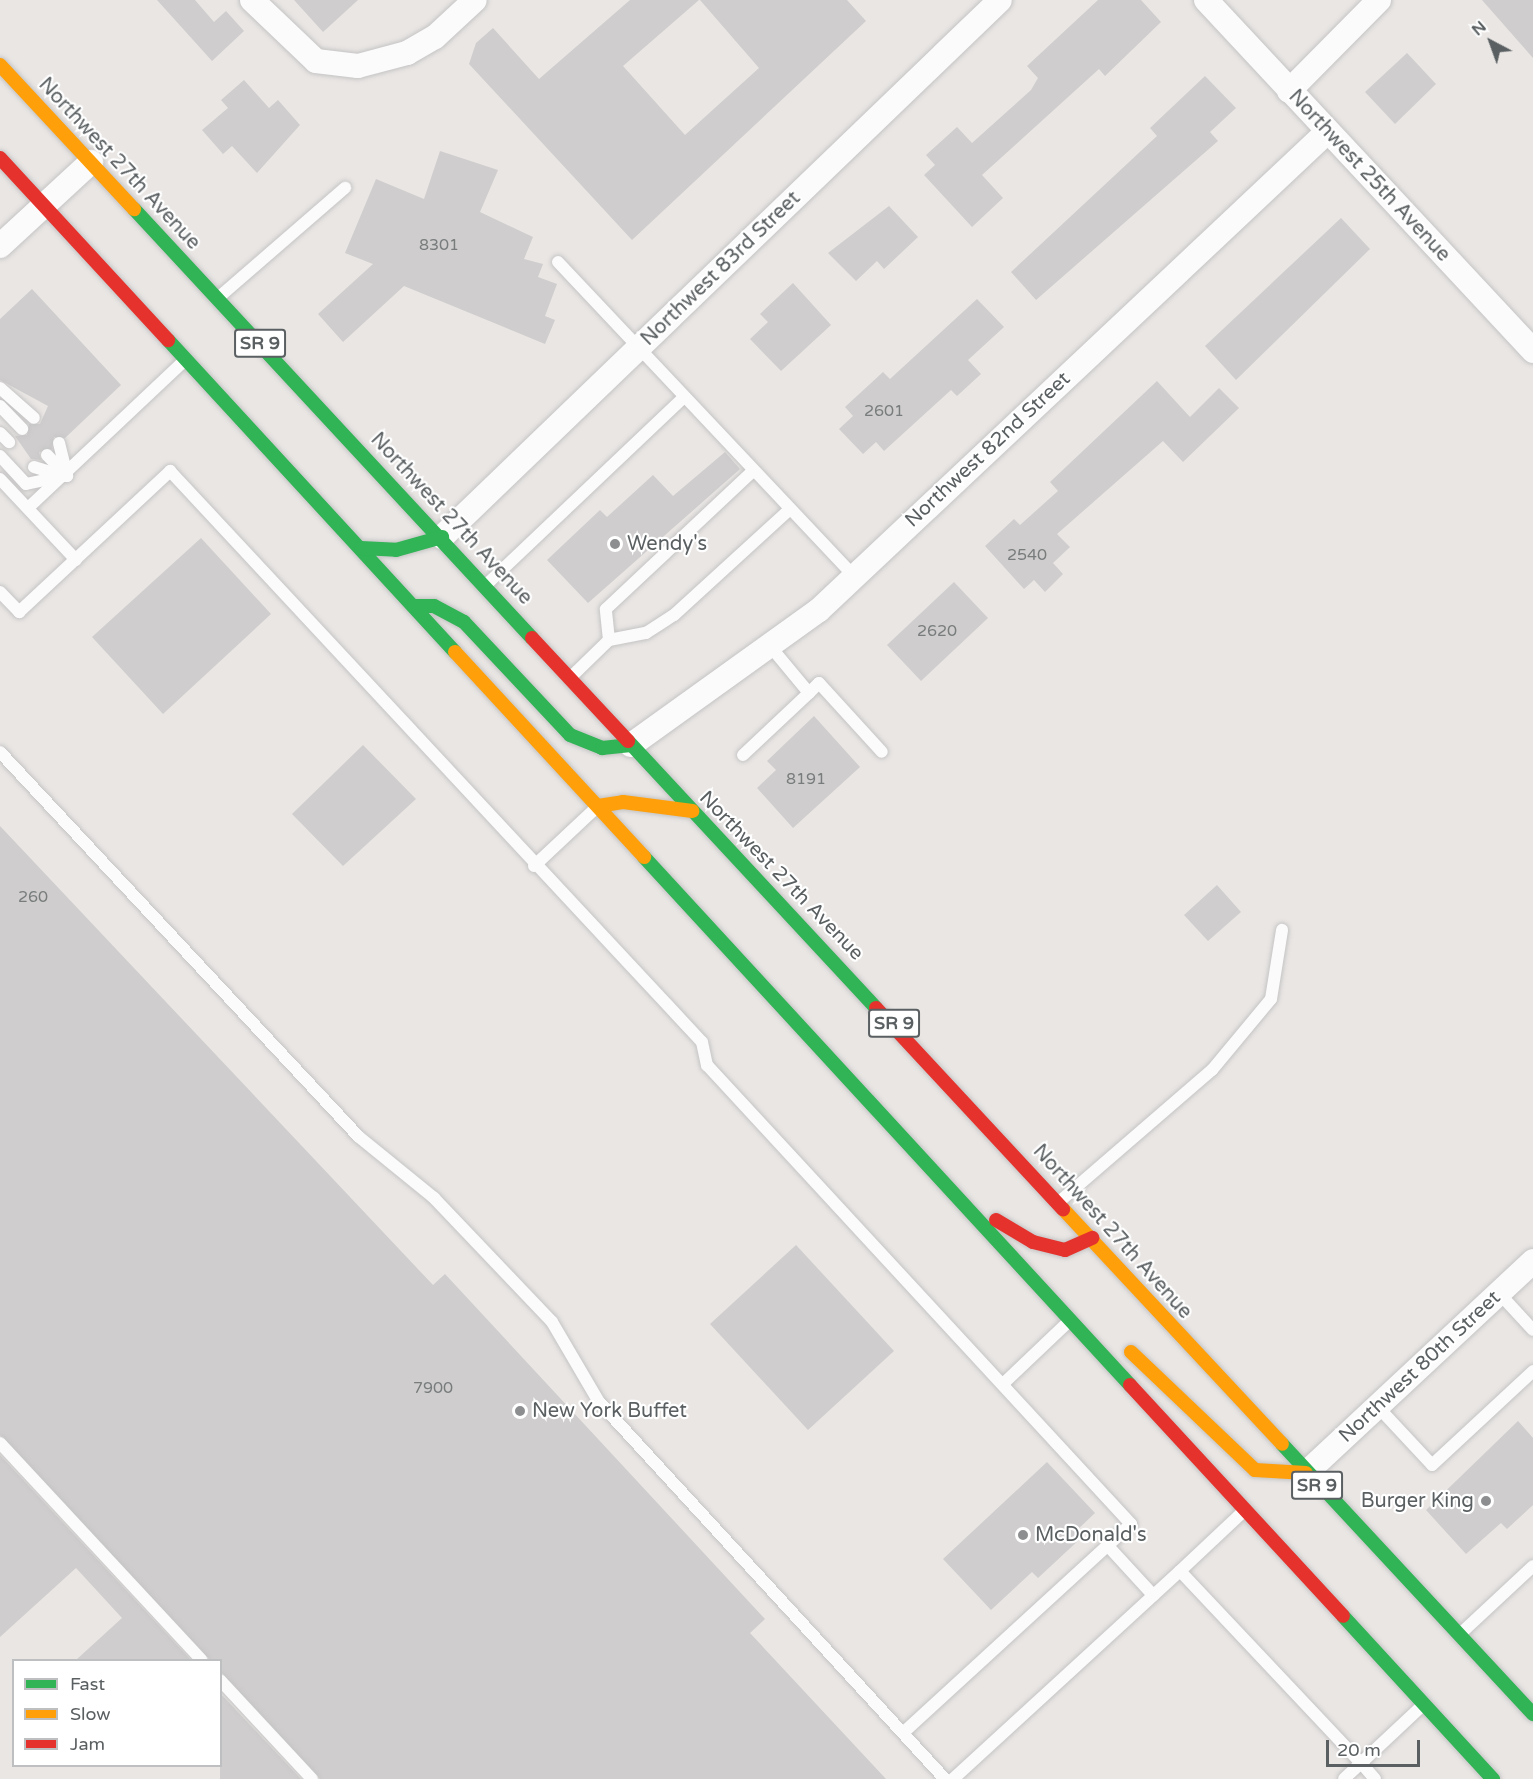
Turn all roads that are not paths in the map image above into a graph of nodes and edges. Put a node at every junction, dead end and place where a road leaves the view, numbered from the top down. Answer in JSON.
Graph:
{"nodes":[{"id":1,"x":252,"y":0,"type":"edge"},
{"id":2,"x":475,"y":0,"type":"edge"},
{"id":3,"x":1000,"y":0,"type":"edge"},
{"id":4,"x":1206,"y":0,"type":"edge"},
{"id":5,"x":1379,"y":0,"type":"edge"},
{"id":6,"x":0,"y":65,"type":"edge"},
{"id":7,"x":1289,"y":91,"type":"junction"},
{"id":8,"x":1326,"y":132,"type":"junction"},
{"id":9,"x":0,"y":158,"type":"edge"},
{"id":10,"x":91,"y":162,"type":"junction"},
{"id":11,"x":345,"y":188,"type":"dead end"},
{"id":12,"x":44,"y":206,"type":"junction"},
{"id":13,"x":0,"y":246,"type":"edge"},
{"id":14,"x":558,"y":262,"type":"dead end"},
{"id":15,"x":218,"y":298,"type":"junction"},
{"id":16,"x":636,"y":350,"type":"junction"},
{"id":17,"x":1533,"y":351,"type":"edge"},
{"id":18,"x":186,"y":359,"type":"junction"},
{"id":19,"x":0,"y":388,"type":"edge"},
{"id":20,"x":683,"y":398,"type":"junction"},
{"id":21,"x":0,"y":406,"type":"edge"},
{"id":22,"x":34,"y":418,"type":"dead end"},
{"id":23,"x":22,"y":429,"type":"dead end"},
{"id":24,"x":59,"y":443,"type":"dead end"},
{"id":25,"x":0,"y":456,"type":"edge"},
{"id":26,"x":47,"y":456,"type":"dead end"},
{"id":27,"x":34,"y":467,"type":"dead end"},
{"id":28,"x":753,"y":471,"type":"junction"},
{"id":29,"x":67,"y":476,"type":"junction"},
{"id":30,"x":0,"y":479,"type":"edge"},
{"id":31,"x":27,"y":508,"type":"junction"},
{"id":32,"x":790,"y":509,"type":"junction"},
{"id":33,"x":442,"y":537,"type":"junction"},
{"id":34,"x":361,"y":548,"type":"junction"},
{"id":35,"x":76,"y":560,"type":"junction"},
{"id":36,"x":854,"y":576,"type":"junction"},
{"id":37,"x":485,"y":585,"type":"junction"},
{"id":38,"x":0,"y":592,"type":"edge"},
{"id":39,"x":414,"y":606,"type":"junction"},
{"id":40,"x":609,"y":640,"type":"junction"},
{"id":41,"x":770,"y":645,"type":"junction"},
{"id":42,"x":571,"y":676,"type":"junction"},
{"id":43,"x":809,"y":693,"type":"junction"},
{"id":44,"x":632,"y":746,"type":"junction"},
{"id":45,"x":0,"y":752,"type":"edge"},
{"id":46,"x":882,"y":752,"type":"dead end"},
{"id":47,"x":743,"y":755,"type":"dead end"},
{"id":48,"x":598,"y":806,"type":"junction"},
{"id":49,"x":692,"y":811,"type":"junction"},
{"id":50,"x":534,"y":866,"type":"junction"},
{"id":51,"x":1282,"y":930,"type":"dead end"},
{"id":52,"x":1059,"y":1202,"type":"junction"},
{"id":53,"x":968,"y":1204,"type":"junction"},
{"id":54,"x":1092,"y":1238,"type":"junction"},
{"id":55,"x":1533,"y":1261,"type":"edge"},
{"id":56,"x":1499,"y":1293,"type":"junction"},
{"id":57,"x":1072,"y":1317,"type":"junction"},
{"id":58,"x":1083,"y":1329,"type":"junction"},
{"id":59,"x":1533,"y":1330,"type":"edge"},
{"id":60,"x":1533,"y":1371,"type":"edge"},
{"id":61,"x":1004,"y":1383,"type":"junction"},
{"id":62,"x":1378,"y":1407,"type":"junction"},
{"id":63,"x":0,"y":1443,"type":"edge"},
{"id":64,"x":1306,"y":1473,"type":"junction"},
{"id":65,"x":1246,"y":1509,"type":"junction"},
{"id":66,"x":1108,"y":1546,"type":"junction"},
{"id":67,"x":1533,"y":1566,"type":"edge"},
{"id":68,"x":1180,"y":1571,"type":"junction"},
{"id":69,"x":1154,"y":1596,"type":"junction"},
{"id":70,"x":1458,"y":1636,"type":"junction"},
{"id":71,"x":201,"y":1659,"type":"edge"},
{"id":72,"x":222,"y":1682,"type":"edge"},
{"id":73,"x":1424,"y":1704,"type":"junction"},
{"id":74,"x":1530,"y":1704,"type":"edge"},
{"id":75,"x":903,"y":1733,"type":"junction"},
{"id":76,"x":1361,"y":1763,"type":"junction"},
{"id":77,"x":312,"y":1779,"type":"edge"},
{"id":78,"x":945,"y":1779,"type":"edge"},
{"id":79,"x":953,"y":1779,"type":"edge"},
{"id":80,"x":1344,"y":1779,"type":"edge"},
{"id":81,"x":1375,"y":1779,"type":"edge"},
{"id":82,"x":1493,"y":1779,"type":"edge"}],
"edges":[{"from":1,"to":2,"type":"street"},
{"from":3,"to":16,"type":"street","name":"Northwest 83rd Street"},
{"from":4,"to":7,"type":"street","name":"Northwest 25th Avenue"},
{"from":5,"to":7,"type":"street"},
{"from":6,"to":10,"type":"main road","name":"Northwest 27th Avenue","number":"SR 9"},
{"from":7,"to":8,"type":"street","name":"Northwest 25th Avenue"},
{"from":8,"to":17,"type":"street","name":"Northwest 25th Avenue"},
{"from":8,"to":36,"type":"street","name":"Northwest 82nd Street"},
{"from":9,"to":12,"type":"main road"},
{"from":10,"to":12,"type":"street"},
{"from":10,"to":15,"type":"main road","name":"Northwest 27th Avenue","number":"SR 9"},
{"from":11,"to":15,"type":"lane"},
{"from":12,"to":13,"type":"street"},
{"from":12,"to":18,"type":"main road"},
{"from":14,"to":16,"type":"lane"},
{"from":15,"to":33,"type":"main road","name":"Northwest 27th Avenue","number":"SR 9"},
{"from":16,"to":20,"type":"lane"},
{"from":16,"to":33,"type":"street","name":"Northwest 83rd Street"},
{"from":18,"to":29,"type":"lane"},
{"from":18,"to":34,"type":"main road"},
{"from":19,"to":22,"type":"lane"},
{"from":20,"to":28,"type":"lane"},
{"from":20,"to":37,"type":"lane"},
{"from":21,"to":23,"type":"lane"},
{"from":24,"to":29,"type":"lane"},
{"from":25,"to":29,"type":"lane"},
{"from":26,"to":29,"type":"lane"},
{"from":27,"to":29,"type":"lane"},
{"from":28,"to":32,"type":"lane"},
{"from":28,"to":40,"type":"lane"},
{"from":29,"to":31,"type":"lane"},
{"from":30,"to":31,"type":"lane"},
{"from":31,"to":35,"type":"lane"},
{"from":32,"to":36,"type":"lane"},
{"from":32,"to":40,"type":"lane"},
{"from":33,"to":34,"type":"main road"},
{"from":33,"to":37,"type":"main road","name":"Northwest 27th Avenue","number":"SR 9"},
{"from":34,"to":39,"type":"main road"},
{"from":35,"to":38,"type":"lane"},
{"from":35,"to":50,"type":"lane"},
{"from":36,"to":41,"type":"street","name":"Northwest 82nd Street"},
{"from":37,"to":42,"type":"main road","name":"Northwest 27th Avenue","number":"SR 9"},
{"from":39,"to":44,"type":"main road"},
{"from":39,"to":48,"type":"main road"},
{"from":40,"to":42,"type":"lane"},
{"from":41,"to":43,"type":"lane"},
{"from":41,"to":44,"type":"street","name":"Northwest 82nd Street"},
{"from":42,"to":44,"type":"main road","name":"Northwest 27th Avenue","number":"SR 9"},
{"from":43,"to":46,"type":"lane"},
{"from":43,"to":47,"type":"lane"},
{"from":44,"to":49,"type":"main road","name":"Northwest 27th Avenue","number":"SR 9"},
{"from":45,"to":75,"type":"lane"},
{"from":48,"to":49,"type":"main road"},
{"from":48,"to":50,"type":"lane"},
{"from":48,"to":53,"type":"main road"},
{"from":49,"to":52,"type":"main road","name":"Northwest 27th Avenue","number":"SR 9"},
{"from":50,"to":61,"type":"lane"},
{"from":51,"to":52,"type":"lane"},
{"from":52,"to":54,"type":"main road","name":"Northwest 27th Avenue","number":"SR 9"},
{"from":53,"to":54,"type":"main road"},
{"from":53,"to":57,"type":"main road"},
{"from":54,"to":64,"type":"main road","name":"Northwest 27th Avenue","number":"SR 9"},
{"from":55,"to":56,"type":"street","name":"Northwest 80th Street"},
{"from":56,"to":59,"type":"lane"},
{"from":56,"to":62,"type":"street","name":"Northwest 80th Street"},
{"from":57,"to":58,"type":"main road"},
{"from":57,"to":61,"type":"lane"},
{"from":58,"to":64,"type":"main road"},
{"from":58,"to":65,"type":"main road"},
{"from":60,"to":62,"type":"lane"},
{"from":61,"to":66,"type":"lane"},
{"from":62,"to":64,"type":"street","name":"Northwest 80th Street"},
{"from":63,"to":71,"type":"lane"},
{"from":64,"to":70,"type":"main road","name":"Northwest 27th Avenue","number":"SR 9"},
{"from":65,"to":68,"type":"lane"},
{"from":65,"to":73,"type":"main road"},
{"from":66,"to":69,"type":"lane"},
{"from":66,"to":75,"type":"lane"},
{"from":67,"to":70,"type":"lane"},
{"from":68,"to":69,"type":"lane"},
{"from":68,"to":76,"type":"lane"},
{"from":69,"to":79,"type":"lane"},
{"from":70,"to":74,"type":"main road","name":"Northwest 27th Avenue","number":"SR 9"},
{"from":72,"to":77,"type":"lane"},
{"from":73,"to":76,"type":"lane"},
{"from":73,"to":82,"type":"main road"},
{"from":75,"to":78,"type":"lane"},
{"from":76,"to":80,"type":"lane"},
{"from":76,"to":81,"type":"lane"}]}
